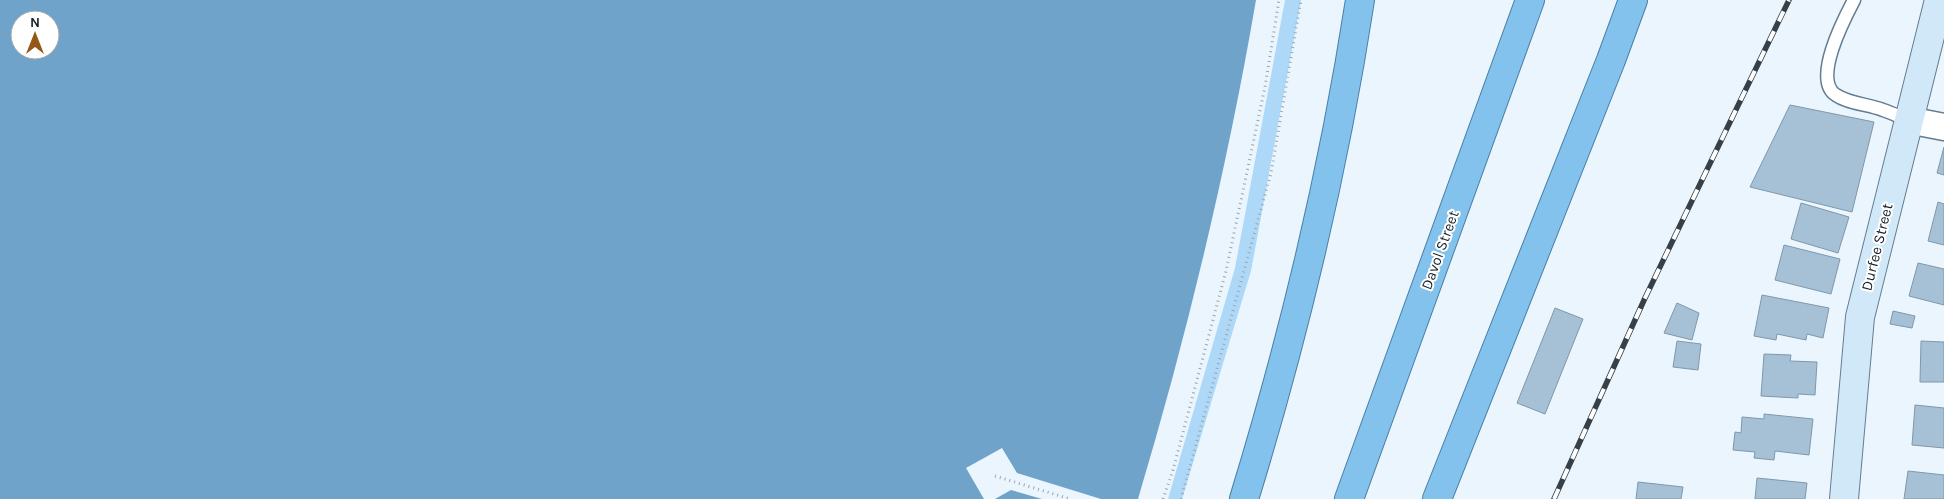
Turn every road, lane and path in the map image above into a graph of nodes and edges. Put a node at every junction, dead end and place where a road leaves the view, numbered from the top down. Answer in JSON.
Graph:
{"nodes":[{"id":1,"x":1279,"y":0,"type":"edge"},
{"id":2,"x":1301,"y":0,"type":"edge"},
{"id":3,"x":1360,"y":0,"type":"edge"},
{"id":4,"x":1530,"y":0,"type":"edge"},
{"id":5,"x":1633,"y":0,"type":"edge"},
{"id":6,"x":1854,"y":0,"type":"edge"},
{"id":7,"x":1939,"y":0,"type":"edge"},
{"id":8,"x":1908,"y":120,"type":"junction"},
{"id":9,"x":1944,"y":127,"type":"edge"},
{"id":10,"x":995,"y":476,"type":"dead end"},
{"id":11,"x":1350,"y":496,"type":"edge"},
{"id":12,"x":1070,"y":499,"type":"edge"},
{"id":13,"x":1162,"y":499,"type":"edge"},
{"id":14,"x":1181,"y":499,"type":"edge"},
{"id":15,"x":1244,"y":499,"type":"edge"},
{"id":16,"x":1437,"y":499,"type":"edge"},
{"id":17,"x":1844,"y":499,"type":"edge"}],
"edges":[{"from":1,"to":13,"type":"path"},
{"from":2,"to":14,"type":"path"},
{"from":3,"to":15,"type":"highway"},
{"from":4,"to":11,"type":"highway","name":"Davol Street"},
{"from":5,"to":16,"type":"highway"},
{"from":6,"to":8,"type":"lane"},
{"from":7,"to":8,"type":"main road","name":"Durfee Street"},
{"from":8,"to":9,"type":"street"},
{"from":8,"to":17,"type":"main road","name":"Durfee Street"},
{"from":10,"to":12,"type":"path"}]}
